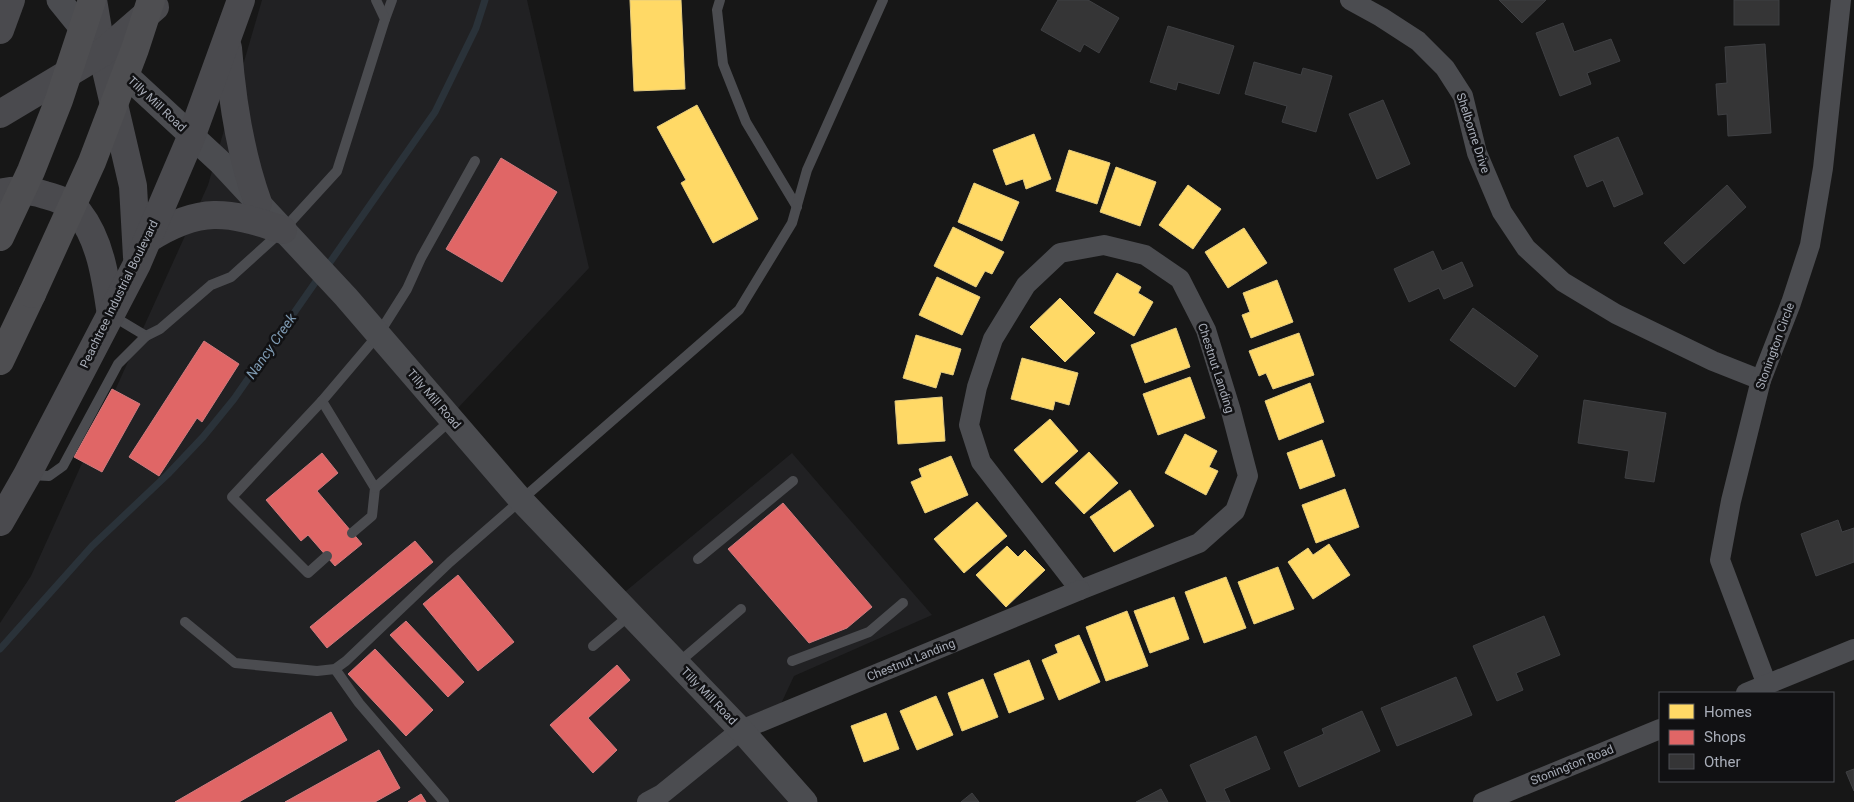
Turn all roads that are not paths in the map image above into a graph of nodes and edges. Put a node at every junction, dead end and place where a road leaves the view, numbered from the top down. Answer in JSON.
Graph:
{"nodes":[{"id":1,"x":11,"y":0,"type":"edge"},
{"id":2,"x":59,"y":0,"type":"edge"},
{"id":3,"x":93,"y":0,"type":"edge"},
{"id":4,"x":151,"y":0,"type":"edge"},
{"id":5,"x":164,"y":0,"type":"edge"},
{"id":6,"x":241,"y":0,"type":"edge"},
{"id":7,"x":376,"y":0,"type":"edge"},
{"id":8,"x":392,"y":0,"type":"edge"},
{"id":9,"x":720,"y":0,"type":"edge"},
{"id":10,"x":883,"y":0,"type":"edge"},
{"id":11,"x":1350,"y":0,"type":"edge"},
{"id":12,"x":1841,"y":0,"type":"edge"},
{"id":13,"x":386,"y":19,"type":"junction"},
{"id":14,"x":0,"y":30,"type":"edge"},
{"id":15,"x":227,"y":39,"type":"junction"},
{"id":16,"x":102,"y":53,"type":"junction"},
{"id":17,"x":0,"y":114,"type":"edge"},
{"id":18,"x":192,"y":135,"type":"junction"},
{"id":19,"x":475,"y":161,"type":"dead end"},
{"id":20,"x":0,"y":193,"type":"edge"},
{"id":21,"x":258,"y":203,"type":"junction"},
{"id":22,"x":797,"y":207,"type":"junction"},
{"id":23,"x":0,"y":237,"type":"edge"},
{"id":24,"x":148,"y":239,"type":"junction"},
{"id":25,"x":292,"y":239,"type":"junction"},
{"id":26,"x":137,"y":264,"type":"junction"},
{"id":27,"x":111,"y":315,"type":"junction"},
{"id":28,"x":378,"y":335,"type":"junction"},
{"id":29,"x":146,"y":336,"type":"junction"},
{"id":30,"x":0,"y":361,"type":"edge"},
{"id":31,"x":1761,"y":380,"type":"junction"},
{"id":32,"x":322,"y":400,"type":"junction"},
{"id":33,"x":452,"y":419,"type":"junction"},
{"id":34,"x":27,"y":475,"type":"junction"},
{"id":35,"x":793,"y":481,"type":"dead end"},
{"id":36,"x":375,"y":488,"type":"junction"},
{"id":37,"x":521,"y":500,"type":"junction"},
{"id":38,"x":0,"y":522,"type":"edge"},
{"id":39,"x":352,"y":533,"type":"dead end"},
{"id":40,"x":327,"y":556,"type":"dead end"},
{"id":41,"x":698,"y":559,"type":"dead end"},
{"id":42,"x":1080,"y":590,"type":"junction"},
{"id":43,"x":903,"y":603,"type":"dead end"},
{"id":44,"x":741,"y":609,"type":"dead end"},
{"id":45,"x":630,"y":614,"type":"junction"},
{"id":46,"x":185,"y":622,"type":"dead end"},
{"id":47,"x":593,"y":646,"type":"dead end"},
{"id":48,"x":1854,"y":649,"type":"edge"},
{"id":49,"x":792,"y":661,"type":"dead end"},
{"id":50,"x":677,"y":664,"type":"junction"},
{"id":51,"x":335,"y":669,"type":"junction"},
{"id":52,"x":1767,"y":684,"type":"junction"},
{"id":53,"x":1748,"y":692,"type":"edge"},
{"id":54,"x":1659,"y":729,"type":"edge"},
{"id":55,"x":741,"y":730,"type":"junction"},
{"id":56,"x":444,"y":802,"type":"edge"},
{"id":57,"x":647,"y":802,"type":"edge"},
{"id":58,"x":805,"y":802,"type":"edge"},
{"id":59,"x":1483,"y":802,"type":"edge"}],
"edges":[{"from":1,"to":14,"type":"main road"},
{"from":2,"to":16,"type":"street","name":"Tilly Mill Road"},
{"from":3,"to":16,"type":"main road"},
{"from":3,"to":23,"type":"highway","bridge":true},
{"from":4,"to":30,"type":"highway","bridge":true},
{"from":5,"to":16,"type":"main road"},
{"from":6,"to":15,"type":"main road","name":"Peachtree Industrial Boulevard"},
{"from":7,"to":13,"type":"lane"},
{"from":8,"to":13,"type":"lane"},
{"from":9,"to":22,"type":"lane"},
{"from":10,"to":22,"type":"lane"},
{"from":11,"to":31,"type":"street","name":"Shelborne Drive"},
{"from":12,"to":31,"type":"street","name":"Stonington Circle"},
{"from":13,"to":25,"type":"lane"},
{"from":15,"to":18,"type":"main road","name":"Peachtree Industrial Boulevard"},
{"from":15,"to":21,"type":"main road"},
{"from":16,"to":17,"type":"main road"},
{"from":16,"to":18,"type":"street","name":"Tilly Mill Road"},
{"from":16,"to":26,"type":"main road"},
{"from":18,"to":21,"type":"street","name":"Tilly Mill Road"},
{"from":18,"to":24,"type":"main road","name":"Peachtree Industrial Boulevard"},
{"from":19,"to":28,"type":"lane"},
{"from":20,"to":27,"type":"main road"},
{"from":21,"to":25,"type":"street","name":"Tilly Mill Road"},
{"from":22,"to":37,"type":"lane"},
{"from":24,"to":25,"type":"main road"},
{"from":24,"to":26,"type":"main road","name":"Peachtree Industrial Boulevard"},
{"from":25,"to":28,"type":"street","name":"Tilly Mill Road"},
{"from":25,"to":29,"type":"lane"},
{"from":26,"to":27,"type":"main road","name":"Peachtree Industrial Boulevard"},
{"from":27,"to":29,"type":"lane"},
{"from":27,"to":34,"type":"main road","name":"Peachtree Industrial Boulevard"},
{"from":28,"to":32,"type":"lane"},
{"from":28,"to":33,"type":"street","name":"Tilly Mill Road"},
{"from":29,"to":34,"type":"lane"},
{"from":31,"to":52,"type":"street","name":"Stonington Circle"},
{"from":32,"to":36,"type":"lane"},
{"from":32,"to":40,"type":"lane"},
{"from":33,"to":36,"type":"lane"},
{"from":33,"to":37,"type":"street","name":"Tilly Mill Road"},
{"from":34,"to":38,"type":"main road","name":"Peachtree Industrial Boulevard"},
{"from":35,"to":41,"type":"lane"},
{"from":36,"to":39,"type":"lane"},
{"from":37,"to":45,"type":"street","name":"Tilly Mill Road"},
{"from":37,"to":51,"type":"lane"},
{"from":42,"to":42,"type":"street","name":"Chestnut Landing"},
{"from":42,"to":55,"type":"street","name":"Chestnut Landing"},
{"from":43,"to":49,"type":"lane"},
{"from":44,"to":50,"type":"lane"},
{"from":45,"to":47,"type":"lane"},
{"from":45,"to":50,"type":"street","name":"Tilly Mill Road"},
{"from":46,"to":51,"type":"lane"},
{"from":48,"to":52,"type":"street"},
{"from":50,"to":55,"type":"street","name":"Tilly Mill Road"},
{"from":51,"to":56,"type":"lane"},
{"from":52,"to":53,"type":"street"},
{"from":54,"to":59,"type":"street","name":"Stonington Road"},
{"from":55,"to":57,"type":"street","name":"Chestnut Landing"},
{"from":55,"to":58,"type":"street","name":"Tilly Mill Road"}]}
